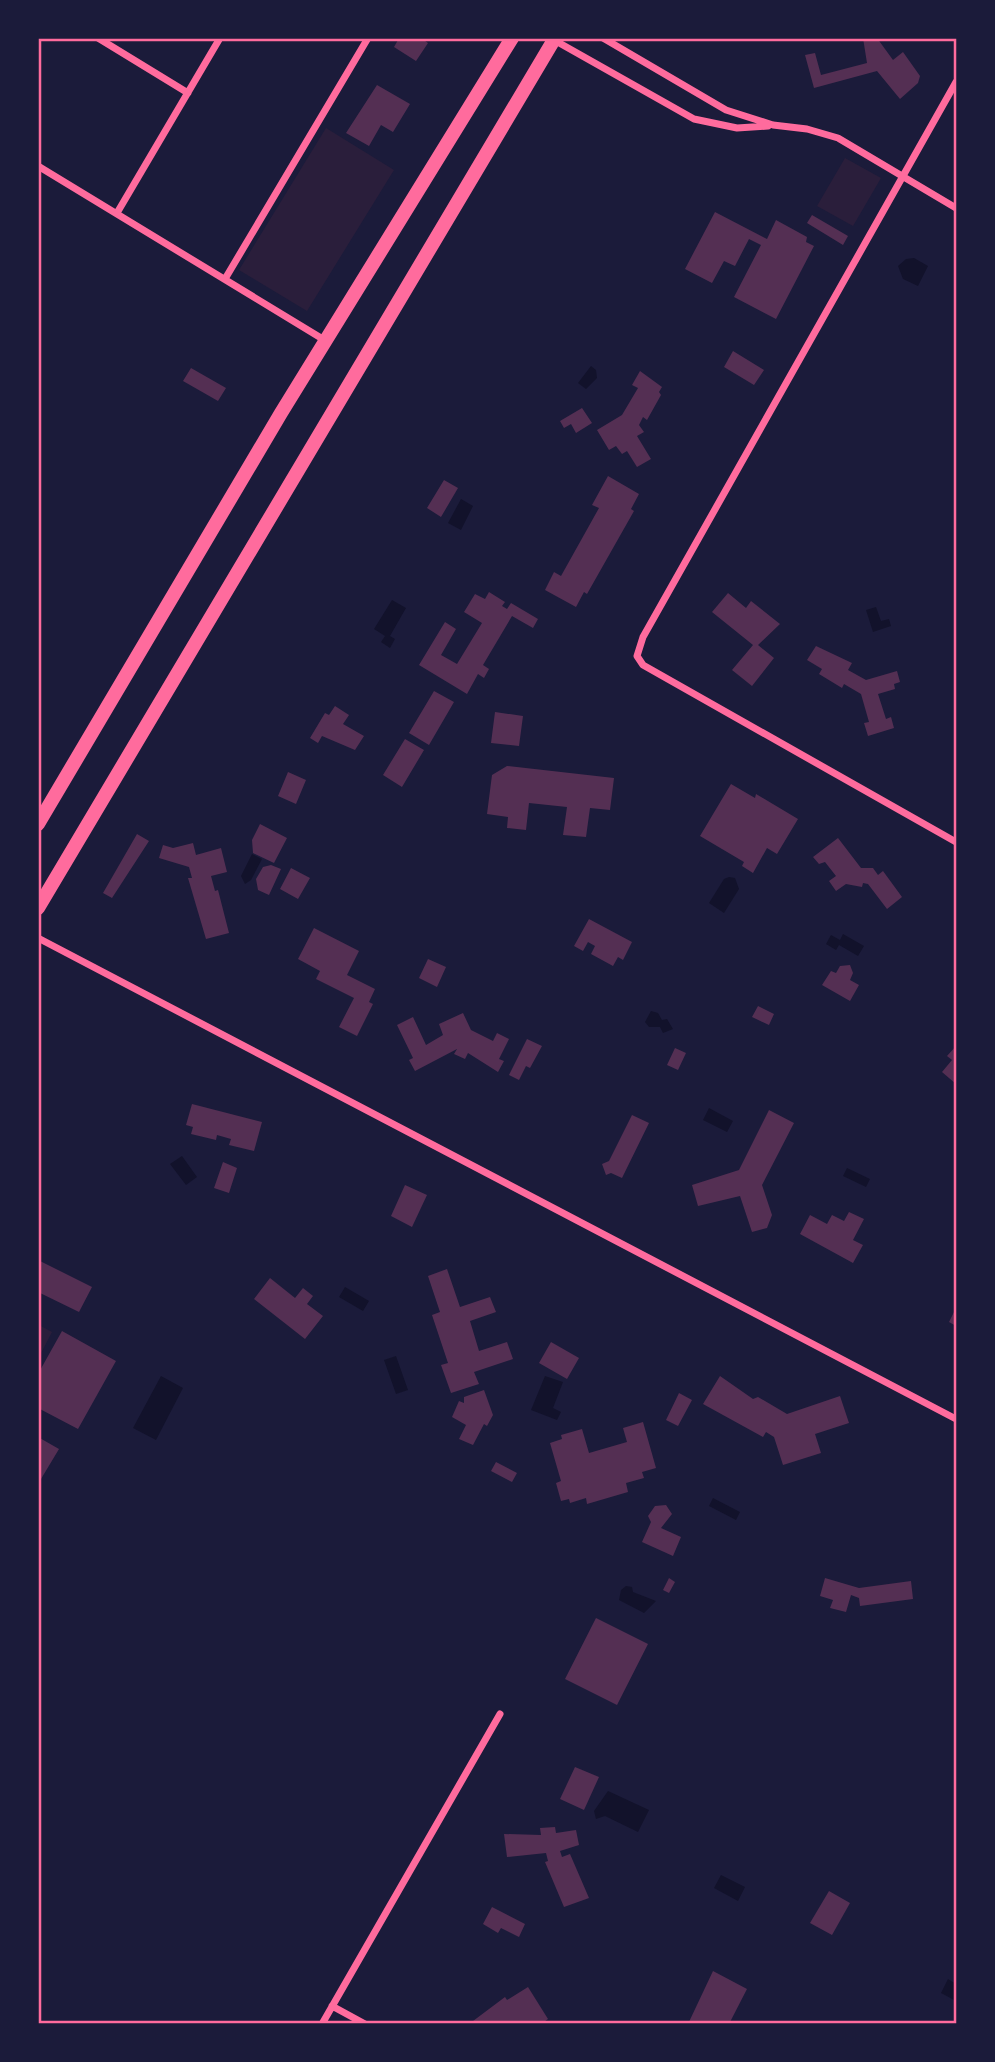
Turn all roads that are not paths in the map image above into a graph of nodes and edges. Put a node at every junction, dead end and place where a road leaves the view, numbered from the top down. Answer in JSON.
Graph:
{"nodes":[{"id":1,"x":99,"y":38,"type":"edge"},
{"id":2,"x":220,"y":38,"type":"edge"},
{"id":3,"x":368,"y":38,"type":"edge"},
{"id":4,"x":512,"y":38,"type":"edge"},
{"id":5,"x":603,"y":38,"type":"edge"},
{"id":6,"x":554,"y":39,"type":"edge"},
{"id":7,"x":957,"y":82,"type":"edge"},
{"id":8,"x":188,"y":93,"type":"junction"},
{"id":9,"x":773,"y":125,"type":"junction"},
{"id":10,"x":38,"y":166,"type":"edge"},
{"id":11,"x":902,"y":178,"type":"junction"},
{"id":12,"x":957,"y":208,"type":"edge"},
{"id":13,"x":117,"y":213,"type":"junction"},
{"id":14,"x":225,"y":279,"type":"junction"},
{"id":15,"x":326,"y":341,"type":"junction"},
{"id":16,"x":38,"y":824,"type":"edge"},
{"id":17,"x":957,"y":842,"type":"edge"},
{"id":18,"x":38,"y":908,"type":"edge"},
{"id":19,"x":38,"y":938,"type":"edge"},
{"id":20,"x":957,"y":1419,"type":"edge"},
{"id":21,"x":500,"y":1714,"type":"dead end"},
{"id":22,"x":332,"y":2006,"type":"junction"},
{"id":23,"x":322,"y":2024,"type":"edge"},
{"id":24,"x":365,"y":2024,"type":"edge"}],
"edges":[{"from":1,"to":8,"type":"street"},
{"from":2,"to":8,"type":"street"},
{"from":3,"to":14,"type":"street"},
{"from":4,"to":15,"type":"main road"},
{"from":5,"to":9,"type":"street"},
{"from":6,"to":9,"type":"street"},
{"from":6,"to":18,"type":"main road"},
{"from":7,"to":11,"type":"street"},
{"from":8,"to":13,"type":"street"},
{"from":9,"to":11,"type":"street"},
{"from":10,"to":13,"type":"street"},
{"from":11,"to":12,"type":"street"},
{"from":11,"to":17,"type":"street"},
{"from":13,"to":14,"type":"street"},
{"from":14,"to":15,"type":"street"},
{"from":15,"to":16,"type":"main road"},
{"from":19,"to":20,"type":"street"},
{"from":21,"to":22,"type":"street"},
{"from":22,"to":23,"type":"street"},
{"from":22,"to":24,"type":"street"}]}
